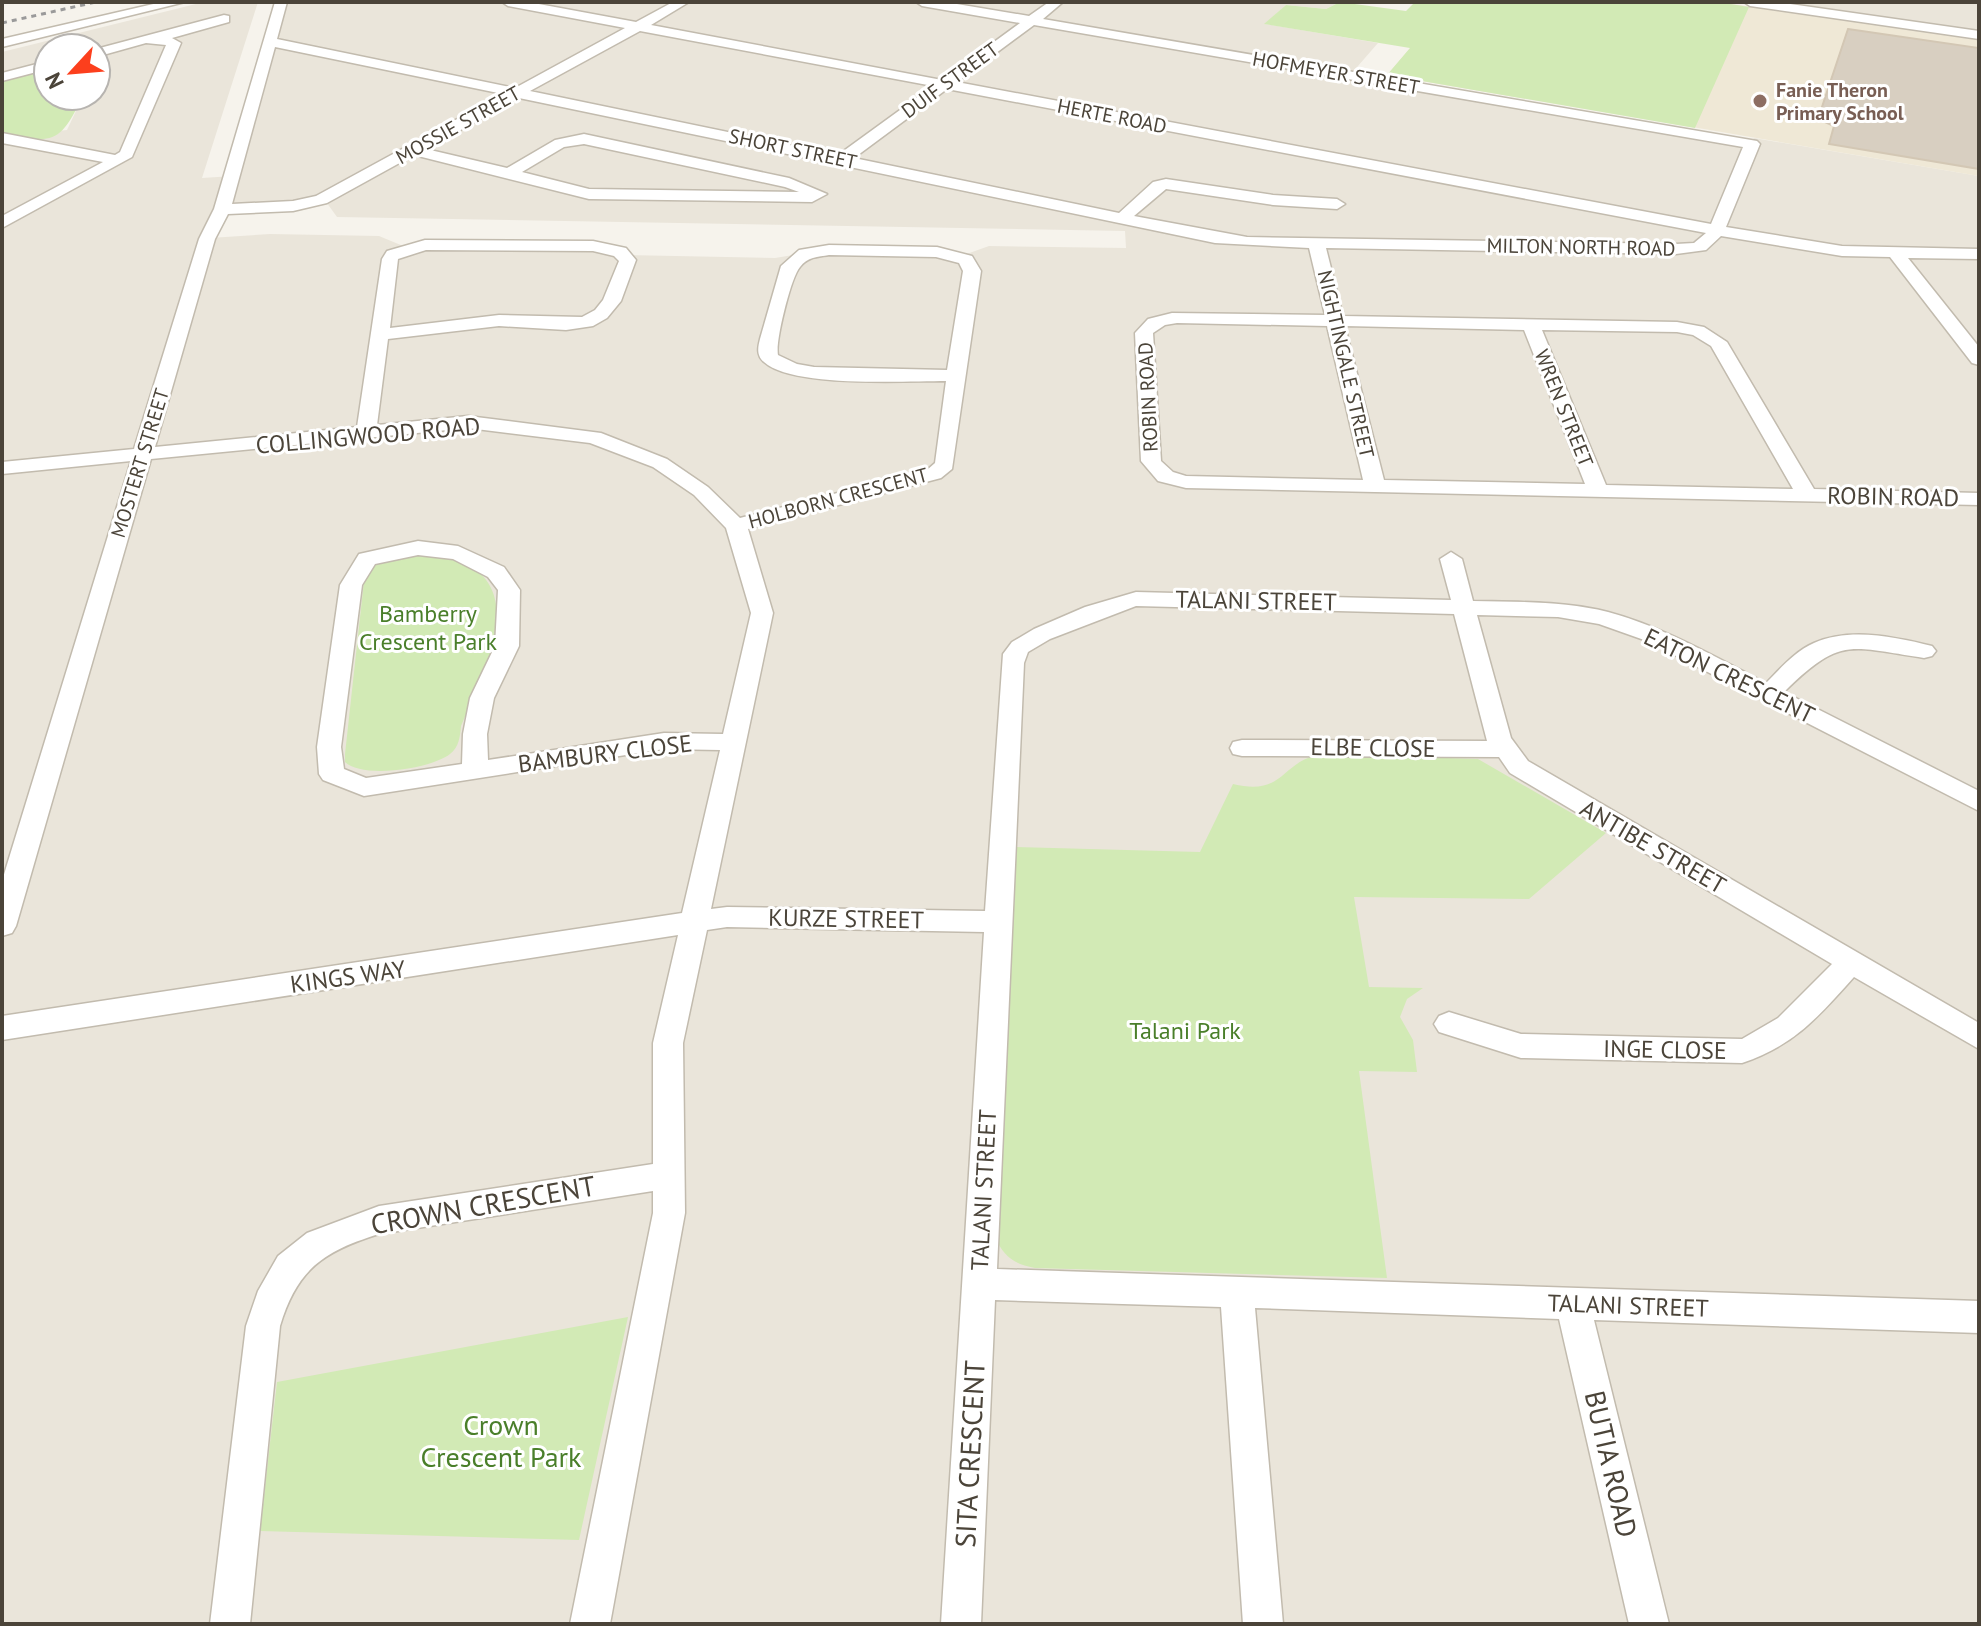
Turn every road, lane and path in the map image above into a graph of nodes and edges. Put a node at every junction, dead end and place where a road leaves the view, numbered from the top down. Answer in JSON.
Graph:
{"nodes":[{"id":1,"x":179,"y":2,"type":"edge"},
{"id":2,"x":281,"y":2,"type":"edge"},
{"id":3,"x":508,"y":2,"type":"edge"},
{"id":4,"x":683,"y":2,"type":"edge"},
{"id":5,"x":922,"y":2,"type":"edge"},
{"id":6,"x":1057,"y":2,"type":"edge"},
{"id":7,"x":1750,"y":2,"type":"edge"},
{"id":8,"x":1804,"y":6,"type":"edge"},
{"id":9,"x":224,"y":19,"type":"dead end"},
{"id":10,"x":1031,"y":21,"type":"junction"},
{"id":11,"x":639,"y":26,"type":"junction"},
{"id":12,"x":1979,"y":35,"type":"edge"},
{"id":13,"x":149,"y":39,"type":"junction"},
{"id":14,"x":271,"y":42,"type":"junction"},
{"id":15,"x":2,"y":43,"type":"edge"},
{"id":16,"x":112,"y":49,"type":"edge"},
{"id":17,"x":32,"y":69,"type":"edge"},
{"id":18,"x":2,"y":77,"type":"edge"},
{"id":19,"x":944,"y":84,"type":"junction"},
{"id":20,"x":518,"y":92,"type":"junction"},
{"id":21,"x":2,"y":138,"type":"edge"},
{"id":22,"x":412,"y":150,"type":"junction"},
{"id":23,"x":843,"y":159,"type":"junction"},
{"id":24,"x":118,"y":160,"type":"junction"},
{"id":25,"x":509,"y":173,"type":"junction"},
{"id":26,"x":1337,"y":204,"type":"dead end"},
{"id":27,"x":222,"y":209,"type":"junction"},
{"id":28,"x":1122,"y":219,"type":"junction"},
{"id":29,"x":2,"y":223,"type":"edge"},
{"id":30,"x":1717,"y":229,"type":"junction"},
{"id":31,"x":1316,"y":243,"type":"junction"},
{"id":32,"x":1895,"y":252,"type":"junction"},
{"id":33,"x":1979,"y":254,"type":"edge"},
{"id":34,"x":1336,"y":321,"type":"junction"},
{"id":35,"x":1531,"y":325,"type":"junction"},
{"id":36,"x":379,"y":335,"type":"junction"},
{"id":37,"x":1979,"y":359,"type":"edge"},
{"id":38,"x":956,"y":376,"type":"junction"},
{"id":39,"x":366,"y":434,"type":"junction"},
{"id":40,"x":142,"y":455,"type":"junction"},
{"id":41,"x":2,"y":468,"type":"edge"},
{"id":42,"x":1375,"y":486,"type":"junction"},
{"id":43,"x":1598,"y":491,"type":"junction"},
{"id":44,"x":1807,"y":495,"type":"junction"},
{"id":45,"x":1979,"y":499,"type":"edge"},
{"id":46,"x":736,"y":526,"type":"junction"},
{"id":47,"x":1451,"y":559,"type":"dead end"},
{"id":48,"x":1463,"y":606,"type":"junction"},
{"id":49,"x":1924,"y":651,"type":"dead end"},
{"id":50,"x":1768,"y":694,"type":"junction"},
{"id":51,"x":735,"y":742,"type":"junction"},
{"id":52,"x":1242,"y":748,"type":"dead end"},
{"id":53,"x":1503,"y":749,"type":"junction"},
{"id":54,"x":475,"y":771,"type":"junction"},
{"id":55,"x":1979,"y":802,"type":"edge"},
{"id":56,"x":693,"y":921,"type":"junction"},
{"id":57,"x":998,"y":922,"type":"junction"},
{"id":58,"x":2,"y":926,"type":"edge"},
{"id":59,"x":1851,"y":962,"type":"junction"},
{"id":60,"x":1449,"y":1024,"type":"dead end"},
{"id":61,"x":2,"y":1028,"type":"edge"},
{"id":62,"x":1979,"y":1037,"type":"edge"},
{"id":63,"x":670,"y":1175,"type":"junction"},
{"id":64,"x":979,"y":1284,"type":"junction"},
{"id":65,"x":1237,"y":1294,"type":"junction"},
{"id":66,"x":1573,"y":1304,"type":"junction"},
{"id":67,"x":1979,"y":1317,"type":"edge"},
{"id":68,"x":230,"y":1624,"type":"edge"},
{"id":69,"x":590,"y":1624,"type":"edge"},
{"id":70,"x":961,"y":1624,"type":"edge"},
{"id":71,"x":1263,"y":1624,"type":"edge"},
{"id":72,"x":1649,"y":1624,"type":"edge"}],
"edges":[{"from":1,"to":15,"type":"street"},
{"from":2,"to":14,"type":"street","name":"MOSTERT STREET"},
{"from":3,"to":11,"type":"street","name":"HERTE ROAD"},
{"from":4,"to":11,"type":"street","name":"MOSSIE STREET"},
{"from":5,"to":10,"type":"street","name":"HOFMEYER STREET"},
{"from":6,"to":10,"type":"street","name":"DUIF STREET"},
{"from":7,"to":8,"type":"street"},
{"from":8,"to":12,"type":"street"},
{"from":9,"to":13,"type":"street"},
{"from":10,"to":19,"type":"street","name":"DUIF STREET"},
{"from":10,"to":30,"type":"street","name":"HOFMEYER STREET"},
{"from":11,"to":19,"type":"street","name":"HERTE ROAD"},
{"from":11,"to":20,"type":"street","name":"MOSSIE STREET"},
{"from":13,"to":16,"type":"street"},
{"from":13,"to":24,"type":"street"},
{"from":14,"to":20,"type":"street","name":"SHORT STREET"},
{"from":14,"to":27,"type":"street","name":"MOSTERT STREET"},
{"from":17,"to":18,"type":"street"},
{"from":19,"to":23,"type":"street","name":"DUIF STREET"},
{"from":19,"to":30,"type":"street","name":"HERTE ROAD"},
{"from":20,"to":22,"type":"street","name":"MOSSIE STREET"},
{"from":20,"to":23,"type":"street","name":"SHORT STREET"},
{"from":21,"to":24,"type":"street"},
{"from":22,"to":25,"type":"street"},
{"from":22,"to":27,"type":"street","name":"MOSSIE STREET"},
{"from":23,"to":28,"type":"street","name":"SHORT STREET"},
{"from":24,"to":29,"type":"street"},
{"from":25,"to":25,"type":"street"},
{"from":26,"to":28,"type":"street"},
{"from":27,"to":40,"type":"street","name":"MOSTERT STREET"},
{"from":28,"to":31,"type":"street","name":"SHORT STREET"},
{"from":30,"to":31,"type":"street","name":"MILTON NORTH ROAD"},
{"from":30,"to":32,"type":"street"},
{"from":31,"to":34,"type":"street","name":"NIGHTINGALE STREET"},
{"from":32,"to":33,"type":"street"},
{"from":32,"to":37,"type":"street"},
{"from":34,"to":35,"type":"street","name":"ROBIN ROAD"},
{"from":34,"to":42,"type":"street","name":"NIGHTINGALE STREET"},
{"from":34,"to":42,"type":"street","name":"ROBIN ROAD"},
{"from":35,"to":43,"type":"street","name":"WREN STREET"},
{"from":35,"to":44,"type":"street","name":"ROBIN ROAD"},
{"from":36,"to":36,"type":"street"},
{"from":36,"to":39,"type":"street"},
{"from":38,"to":38,"type":"street","name":"HOLBORN CRESCENT"},
{"from":38,"to":46,"type":"street","name":"HOLBORN CRESCENT"},
{"from":39,"to":40,"type":"street","name":"COLLINGWOOD ROAD"},
{"from":39,"to":46,"type":"street","name":"COLLINGWOOD ROAD"},
{"from":40,"to":41,"type":"street","name":"COLLINGWOOD ROAD"},
{"from":40,"to":58,"type":"street","name":"MOSTERT STREET"},
{"from":42,"to":43,"type":"street","name":"ROBIN ROAD"},
{"from":43,"to":44,"type":"street","name":"ROBIN ROAD"},
{"from":44,"to":45,"type":"street","name":"ROBIN ROAD"},
{"from":46,"to":51,"type":"street","name":"COLLINGWOOD ROAD"},
{"from":47,"to":48,"type":"street"},
{"from":48,"to":50,"type":"street","name":"EATON CRESCENT"},
{"from":48,"to":53,"type":"street"},
{"from":48,"to":57,"type":"street","name":"TALANI STREET"},
{"from":49,"to":50,"type":"street"},
{"from":50,"to":55,"type":"street","name":"EATON CRESCENT"},
{"from":51,"to":54,"type":"street","name":"BAMBURY CLOSE"},
{"from":51,"to":56,"type":"street","name":"COLLINGWOOD ROAD"},
{"from":52,"to":53,"type":"street","name":"ELBE CLOSE"},
{"from":53,"to":59,"type":"street","name":"ANTIBE STREET"},
{"from":54,"to":54,"type":"street","name":"BAMBURY CLOSE"},
{"from":56,"to":57,"type":"street","name":"KURZE STREET"},
{"from":56,"to":61,"type":"street","name":"KINGS WAY"},
{"from":56,"to":63,"type":"street"},
{"from":57,"to":64,"type":"street","name":"TALANI STREET"},
{"from":59,"to":60,"type":"street","name":"INGE CLOSE"},
{"from":59,"to":62,"type":"street","name":"ANTIBE STREET"},
{"from":63,"to":68,"type":"street","name":"CROWN CRESCENT"},
{"from":63,"to":69,"type":"street"},
{"from":64,"to":65,"type":"street","name":"TALANI STREET"},
{"from":64,"to":70,"type":"street","name":"SITA CRESCENT"},
{"from":65,"to":66,"type":"street","name":"TALANI STREET"},
{"from":65,"to":71,"type":"street"},
{"from":66,"to":67,"type":"street","name":"TALANI STREET"},
{"from":66,"to":72,"type":"street","name":"BUTIA ROAD"}]}
